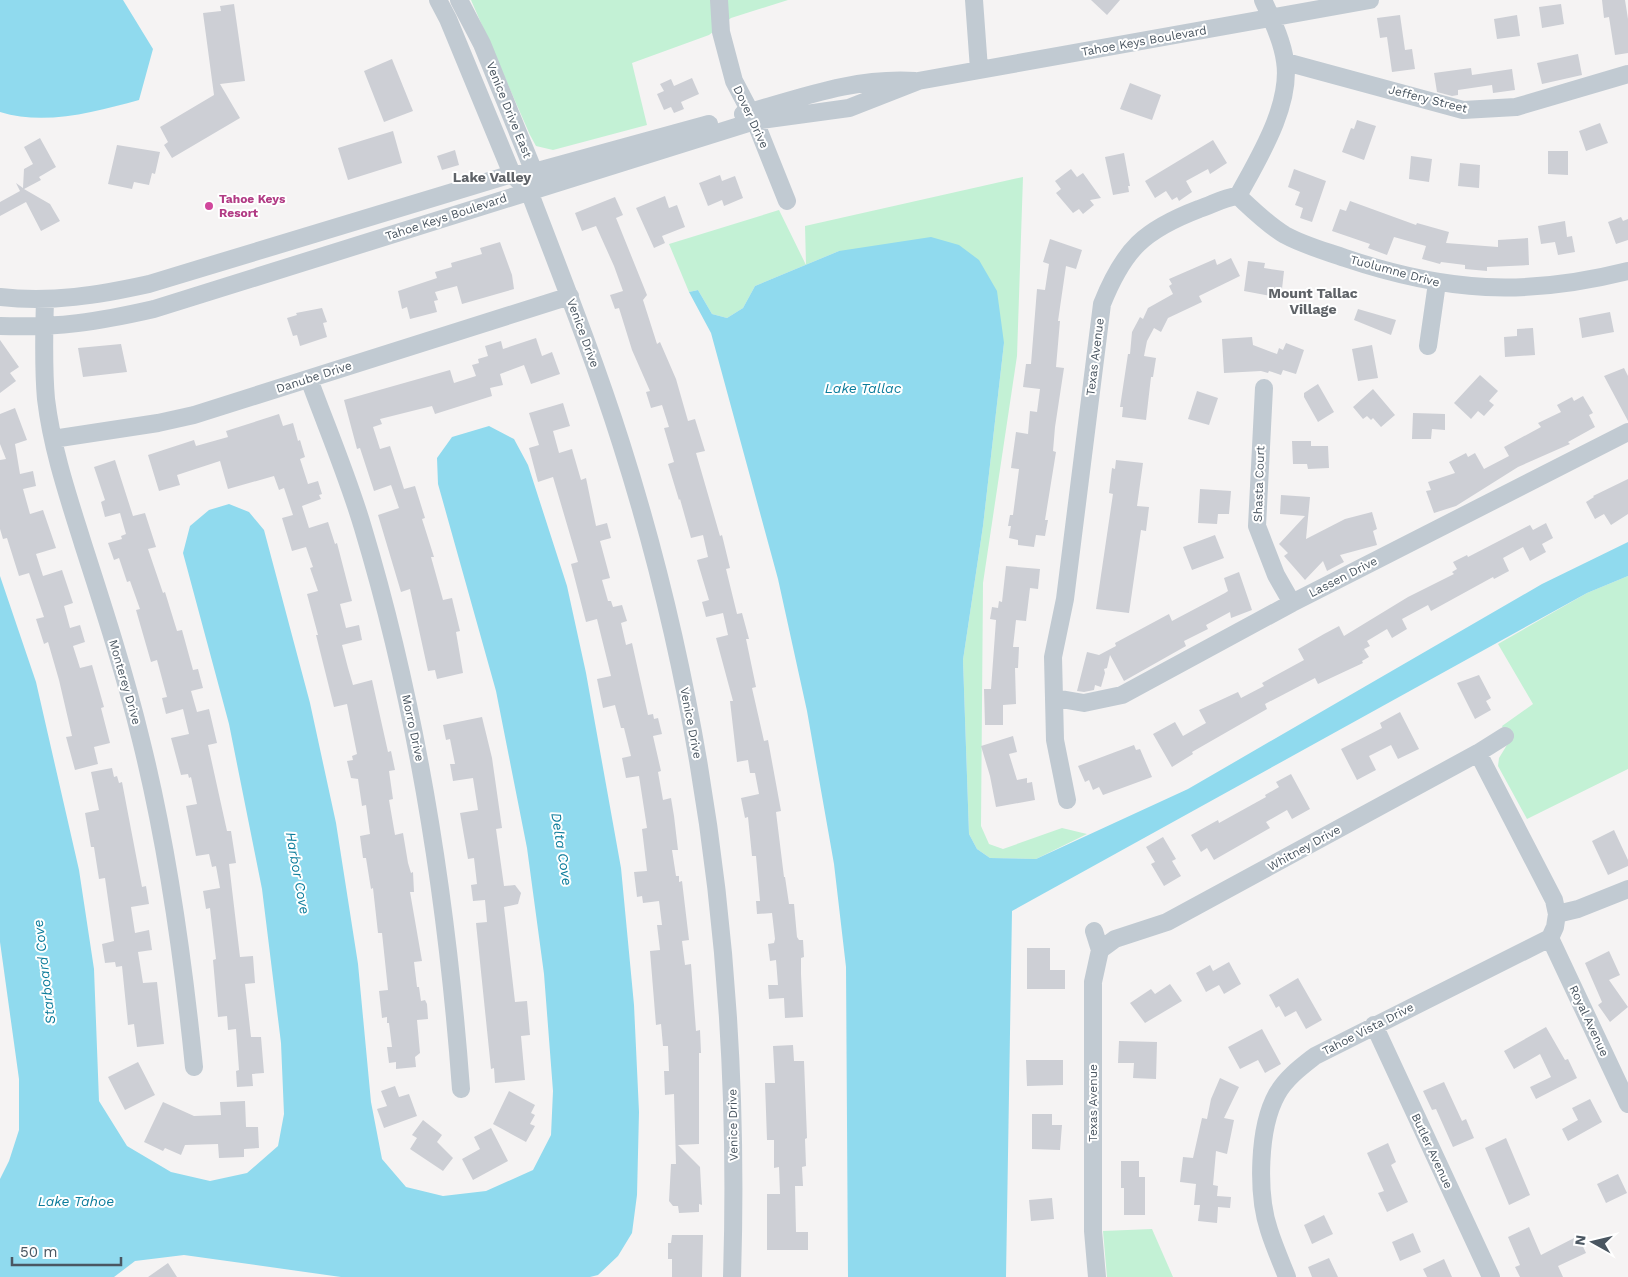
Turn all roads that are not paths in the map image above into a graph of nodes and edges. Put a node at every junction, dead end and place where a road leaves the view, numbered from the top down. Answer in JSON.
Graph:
{"nodes":[{"id":1,"x":438,"y":0,"type":"edge"},
{"id":2,"x":459,"y":0,"type":"edge"},
{"id":3,"x":719,"y":0,"type":"edge"},
{"id":4,"x":974,"y":0,"type":"edge"},
{"id":5,"x":1263,"y":0,"type":"edge"},
{"id":6,"x":1370,"y":0,"type":"edge"},
{"id":7,"x":1272,"y":19,"type":"junction"},
{"id":8,"x":1286,"y":62,"type":"junction"},
{"id":9,"x":979,"y":69,"type":"junction"},
{"id":10,"x":1628,"y":74,"type":"edge"},
{"id":11,"x":752,"y":117,"type":"junction"},
{"id":12,"x":534,"y":172,"type":"junction"},
{"id":13,"x":512,"y":174,"type":"junction"},
{"id":14,"x":529,"y":191,"type":"junction"},
{"id":15,"x":1238,"y":196,"type":"junction"},
{"id":16,"x":787,"y":201,"type":"dead end"},
{"id":17,"x":1628,"y":271,"type":"edge"},
{"id":18,"x":1437,"y":284,"type":"junction"},
{"id":19,"x":570,"y":296,"type":"junction"},
{"id":20,"x":0,"y":297,"type":"edge"},
{"id":21,"x":45,"y":300,"type":"junction"},
{"id":22,"x":0,"y":326,"type":"edge"},
{"id":23,"x":44,"y":328,"type":"junction"},
{"id":24,"x":1428,"y":346,"type":"dead end"},
{"id":25,"x":308,"y":379,"type":"junction"},
{"id":26,"x":1264,"y":388,"type":"dead end"},
{"id":27,"x":1628,"y":432,"type":"edge"},
{"id":28,"x":53,"y":440,"type":"junction"},
{"id":29,"x":1292,"y":603,"type":"junction"},
{"id":30,"x":1055,"y":698,"type":"junction"},
{"id":31,"x":1505,"y":736,"type":"dead end"},
{"id":32,"x":1478,"y":753,"type":"junction"},
{"id":33,"x":1067,"y":800,"type":"dead end"},
{"id":34,"x":1628,"y":889,"type":"edge"},
{"id":35,"x":1557,"y":914,"type":"junction"},
{"id":36,"x":1094,"y":931,"type":"dead end"},
{"id":37,"x":1550,"y":938,"type":"junction"},
{"id":38,"x":1100,"y":950,"type":"junction"},
{"id":39,"x":1374,"y":1026,"type":"junction"},
{"id":40,"x":194,"y":1067,"type":"dead end"},
{"id":41,"x":461,"y":1088,"type":"dead end"},
{"id":42,"x":1628,"y":1104,"type":"edge"},
{"id":43,"x":732,"y":1277,"type":"edge"},
{"id":44,"x":1097,"y":1277,"type":"edge"},
{"id":45,"x":1288,"y":1277,"type":"edge"},
{"id":46,"x":1491,"y":1277,"type":"edge"}],
"edges":[{"from":1,"to":13,"type":"street","name":"Venice Drive East"},
{"from":2,"to":12,"type":"street","name":"Venice Drive East"},
{"from":3,"to":11,"type":"street","name":"Dover Drive"},
{"from":4,"to":9,"type":"street"},
{"from":5,"to":7,"type":"street"},
{"from":6,"to":7,"type":"street","name":"Tahoe Keys Boulevard"},
{"from":7,"to":8,"type":"street"},
{"from":7,"to":9,"type":"street","name":"Tahoe Keys Boulevard"},
{"from":8,"to":10,"type":"street","name":"Jeffery Street"},
{"from":8,"to":15,"type":"street"},
{"from":9,"to":11,"type":"street","name":"Tahoe Keys Boulevard"},
{"from":11,"to":12,"type":"street","name":"Tahoe Keys Boulevard"},
{"from":11,"to":14,"type":"street","name":"Tahoe Keys Boulevard"},
{"from":11,"to":16,"type":"street","name":"Dover Drive"},
{"from":12,"to":13,"type":"street","name":"Tahoe Keys Boulevard"},
{"from":12,"to":14,"type":"street","name":"Venice Drive East"},
{"from":13,"to":14,"type":"street","name":"Venice Drive East"},
{"from":13,"to":21,"type":"street","name":"Tahoe Keys Boulevard"},
{"from":14,"to":19,"type":"street","name":"Venice Drive"},
{"from":14,"to":23,"type":"street","name":"Tahoe Keys Boulevard"},
{"from":15,"to":18,"type":"street","name":"Tuolumne Drive"},
{"from":15,"to":30,"type":"street","name":"Texas Avenue"},
{"from":17,"to":18,"type":"street","name":"Tuolumne Drive"},
{"from":18,"to":24,"type":"street"},
{"from":19,"to":25,"type":"street","name":"Danube Drive"},
{"from":19,"to":43,"type":"street","name":"Venice Drive"},
{"from":20,"to":21,"type":"street","name":"Tahoe Keys Boulevard"},
{"from":21,"to":23,"type":"street","name":"Monterey Drive"},
{"from":22,"to":23,"type":"street","name":"Tahoe Keys Boulevard"},
{"from":23,"to":28,"type":"street","name":"Monterey Drive"},
{"from":25,"to":28,"type":"street","name":"Danube Drive"},
{"from":25,"to":41,"type":"street","name":"Morro Drive"},
{"from":26,"to":29,"type":"street","name":"Shasta Court"},
{"from":27,"to":29,"type":"street","name":"Lassen Drive"},
{"from":28,"to":40,"type":"street","name":"Monterey Drive"},
{"from":29,"to":30,"type":"street","name":"Lassen Drive"},
{"from":30,"to":33,"type":"street","name":"Texas Avenue"},
{"from":31,"to":32,"type":"street","name":"Whitney Drive"},
{"from":32,"to":35,"type":"street"},
{"from":32,"to":38,"type":"street","name":"Whitney Drive"},
{"from":34,"to":35,"type":"street"},
{"from":35,"to":37,"type":"street"},
{"from":36,"to":38,"type":"street","name":"Texas Avenue"},
{"from":37,"to":39,"type":"street","name":"Tahoe Vista Drive"},
{"from":37,"to":42,"type":"street","name":"Royal Avenue"},
{"from":38,"to":44,"type":"street","name":"Texas Avenue"},
{"from":39,"to":45,"type":"street","name":"Tahoe Vista Drive"},
{"from":39,"to":46,"type":"street","name":"Butler Avenue"}]}
